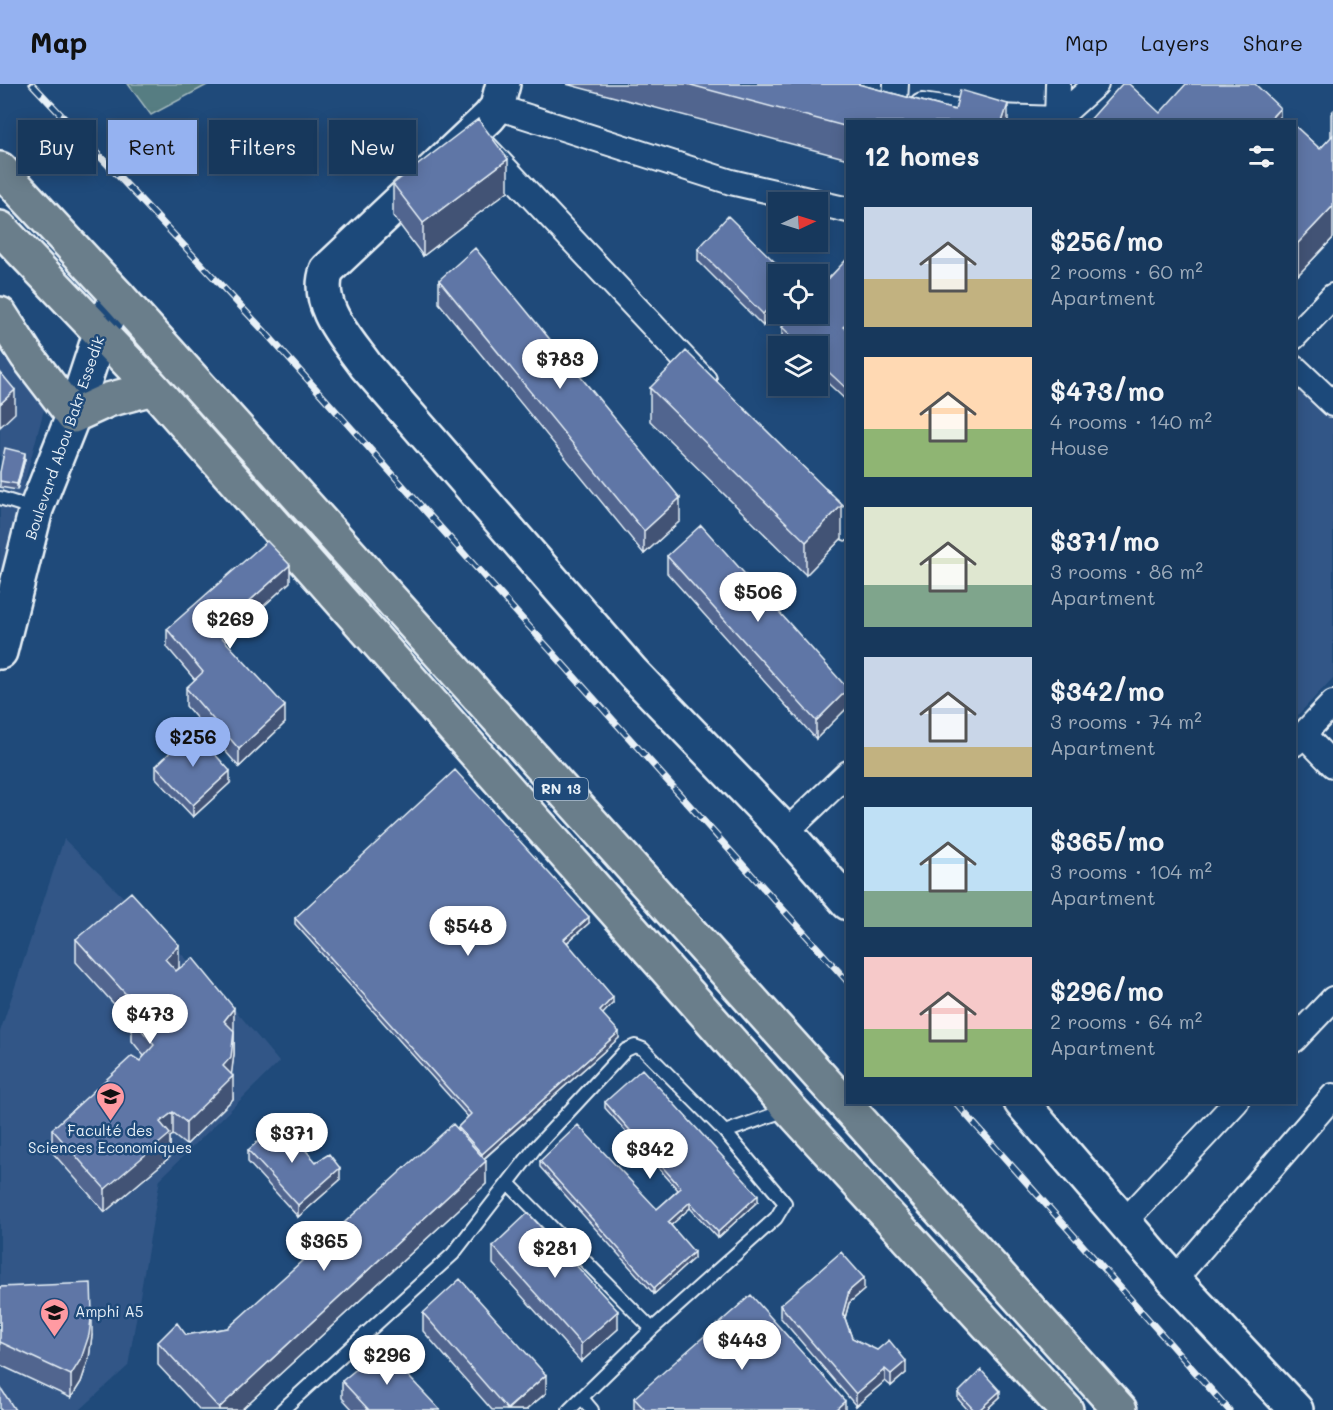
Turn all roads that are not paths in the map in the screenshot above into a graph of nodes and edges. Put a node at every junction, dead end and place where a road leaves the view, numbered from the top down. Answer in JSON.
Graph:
{"nodes":[{"id":1,"x":1058,"y":84,"type":"edge"},
{"id":2,"x":1096,"y":84,"type":"edge"},
{"id":3,"x":888,"y":94,"type":"edge"},
{"id":4,"x":500,"y":95,"type":"edge"},
{"id":5,"x":1057,"y":120,"type":"edge"},
{"id":6,"x":471,"y":132,"type":"junction"},
{"id":7,"x":0,"y":169,"type":"edge"},
{"id":8,"x":772,"y":192,"type":"edge"},
{"id":9,"x":828,"y":205,"type":"edge"},
{"id":10,"x":846,"y":210,"type":"edge"},
{"id":11,"x":0,"y":228,"type":"edge"},
{"id":12,"x":118,"y":296,"type":"junction"},
{"id":13,"x":1333,"y":296,"type":"edge"},
{"id":14,"x":0,"y":314,"type":"edge"},
{"id":15,"x":1304,"y":317,"type":"edge"},
{"id":16,"x":101,"y":331,"type":"junction"},
{"id":17,"x":1296,"y":333,"type":"edge"},
{"id":18,"x":1296,"y":369,"type":"edge"},
{"id":19,"x":153,"y":388,"type":"junction"},
{"id":20,"x":720,"y":397,"type":"edge"},
{"id":21,"x":1333,"y":405,"type":"edge"},
{"id":22,"x":73,"y":416,"type":"junction"},
{"id":23,"x":801,"y":482,"type":"edge"},
{"id":24,"x":0,"y":498,"type":"edge"},
{"id":25,"x":36,"y":509,"type":"junction"},
{"id":26,"x":846,"y":526,"type":"edge"},
{"id":27,"x":0,"y":652,"type":"edge"},
{"id":28,"x":1333,"y":703,"type":"edge"},
{"id":29,"x":1299,"y":740,"type":"edge"},
{"id":30,"x":1333,"y":765,"type":"edge"},
{"id":31,"x":846,"y":775,"type":"edge"},
{"id":32,"x":786,"y":832,"type":"junction"},
{"id":33,"x":846,"y":901,"type":"edge"},
{"id":34,"x":1333,"y":999,"type":"edge"},
{"id":35,"x":1296,"y":1038,"type":"edge"},
{"id":36,"x":1333,"y":1096,"type":"edge"},
{"id":37,"x":1023,"y":1104,"type":"edge"},
{"id":38,"x":1234,"y":1104,"type":"edge"},
{"id":39,"x":790,"y":1109,"type":"junction"},
{"id":40,"x":725,"y":1132,"type":"junction"},
{"id":41,"x":508,"y":1183,"type":"junction"},
{"id":42,"x":1125,"y":1221,"type":"junction"},
{"id":43,"x":1174,"y":1280,"type":"junction"},
{"id":44,"x":652,"y":1329,"type":"junction"},
{"id":45,"x":582,"y":1398,"type":"junction"},
{"id":46,"x":282,"y":1410,"type":"edge"},
{"id":47,"x":569,"y":1410,"type":"edge"},
{"id":48,"x":592,"y":1410,"type":"edge"},
{"id":49,"x":1066,"y":1410,"type":"edge"},
{"id":50,"x":1120,"y":1410,"type":"edge"},
{"id":51,"x":1296,"y":1410,"type":"edge"}],
"edges":[{"from":1,"to":5,"type":"street"},
{"from":2,"to":5,"type":"street"},
{"from":3,"to":5,"type":"street"},
{"from":4,"to":6,"type":"street"},
{"from":4,"to":8,"type":"street"},
{"from":6,"to":20,"type":"street"},
{"from":6,"to":32,"type":"street"},
{"from":7,"to":12,"type":"main road","number":"RN 13"},
{"from":9,"to":10,"type":"street"},
{"from":11,"to":16,"type":"main road","number":"RN 13"},
{"from":12,"to":16,"type":"street","name":"Boulevard Abou Bakr Essedik"},
{"from":12,"to":50,"type":"main road","number":"RN 13"},
{"from":13,"to":15,"type":"street"},
{"from":14,"to":22,"type":"main road"},
{"from":15,"to":17,"type":"street"},
{"from":16,"to":19,"type":"main road","number":"RN 13"},
{"from":16,"to":22,"type":"street","name":"Boulevard Abou Bakr Essedik"},
{"from":18,"to":21,"type":"street"},
{"from":19,"to":22,"type":"main road"},
{"from":19,"to":39,"type":"main road","number":"RN 13"},
{"from":22,"to":25,"type":"street","name":"Boulevard Abou Bakr Essedik"},
{"from":23,"to":26,"type":"street"},
{"from":24,"to":25,"type":"lane"},
{"from":25,"to":27,"type":"street","name":"Boulevard Abou Bakr Essedik"},
{"from":28,"to":29,"type":"street"},
{"from":29,"to":30,"type":"street"},
{"from":31,"to":32,"type":"street"},
{"from":32,"to":33,"type":"street"},
{"from":34,"to":35,"type":"street"},
{"from":36,"to":43,"type":"street"},
{"from":37,"to":42,"type":"street"},
{"from":38,"to":42,"type":"street"},
{"from":39,"to":40,"type":"lane"},
{"from":39,"to":49,"type":"main road","number":"RN 13"},
{"from":40,"to":41,"type":"lane"},
{"from":40,"to":44,"type":"lane"},
{"from":41,"to":44,"type":"lane"},
{"from":41,"to":46,"type":"lane"},
{"from":42,"to":43,"type":"street"},
{"from":43,"to":51,"type":"street"},
{"from":44,"to":45,"type":"lane"},
{"from":45,"to":47,"type":"lane"},
{"from":45,"to":48,"type":"lane"}]}
